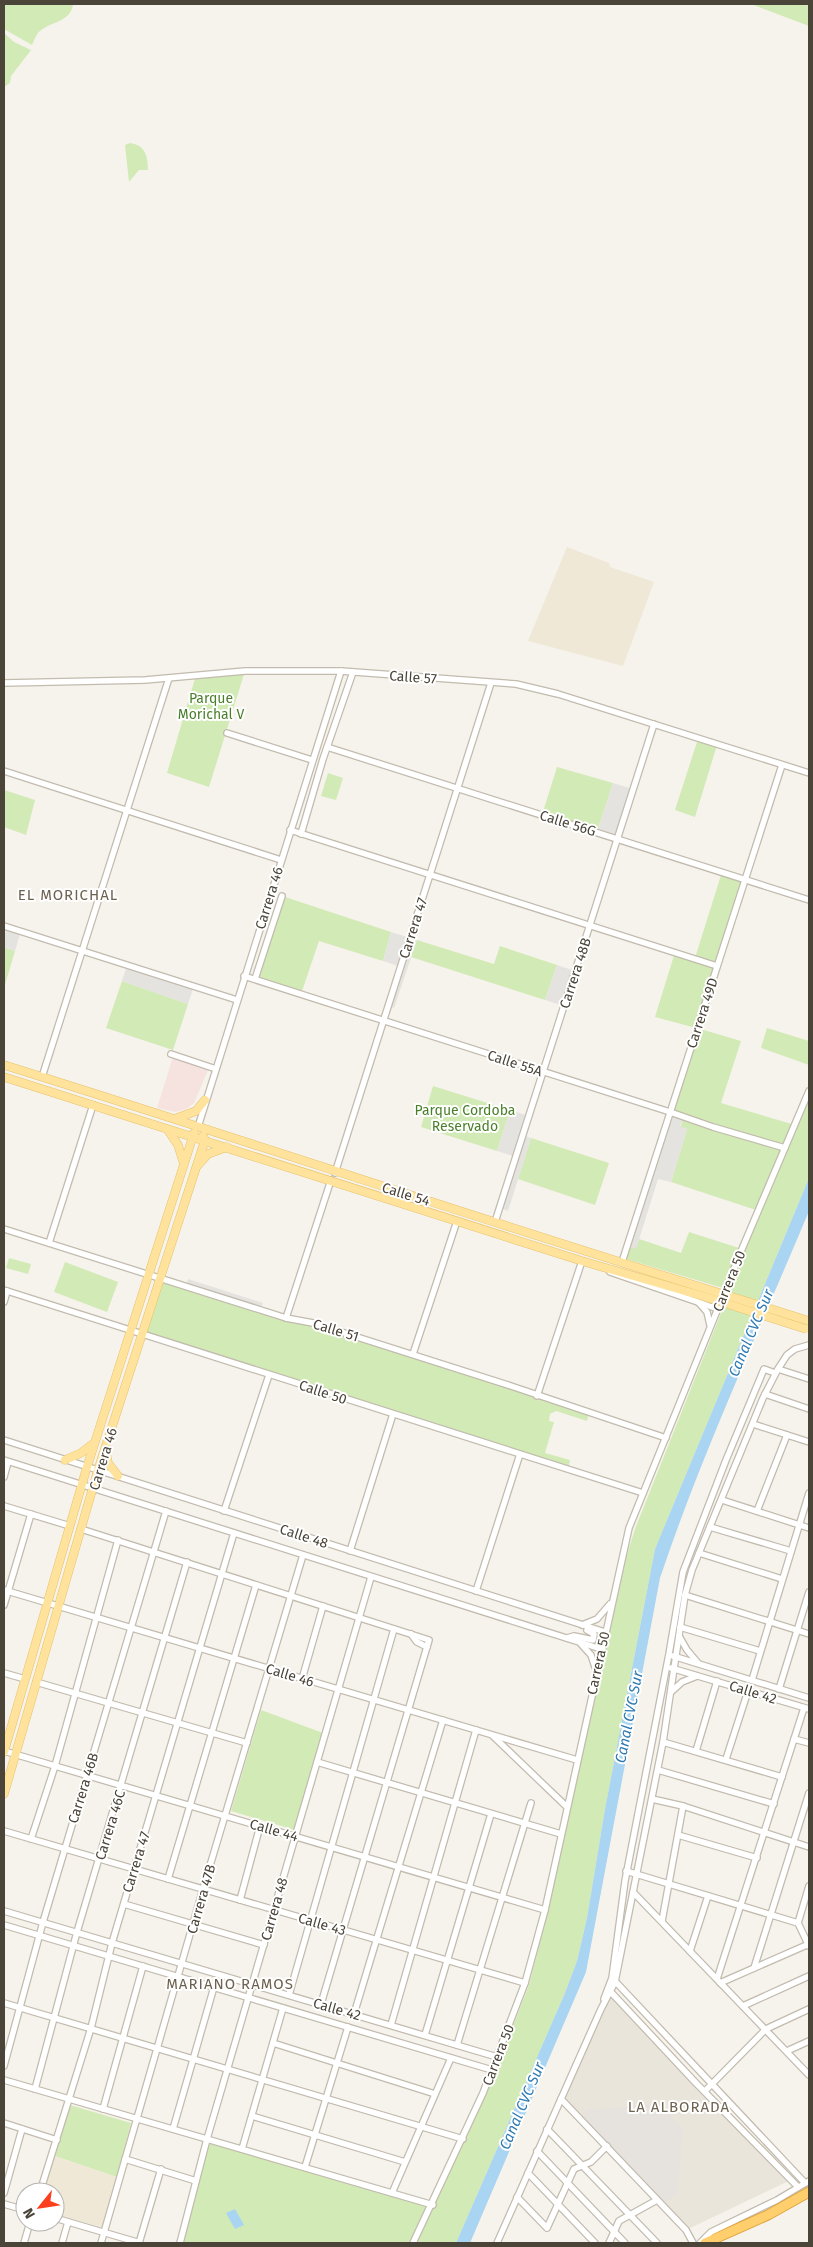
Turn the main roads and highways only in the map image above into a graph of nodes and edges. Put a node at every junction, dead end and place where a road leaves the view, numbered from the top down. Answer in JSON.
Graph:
{"nodes":[{"id":1,"x":4,"y":1065,"type":"edge"},
{"id":2,"x":4,"y":1077,"type":"edge"},
{"id":3,"x":206,"y":1100,"type":"road end"},
{"id":4,"x":174,"y":1118,"type":"junction"},
{"id":5,"x":198,"y":1127,"type":"junction"},
{"id":6,"x":168,"y":1130,"type":"junction"},
{"id":7,"x":192,"y":1137,"type":"junction"},
{"id":8,"x":205,"y":1140,"type":"junction"},
{"id":9,"x":227,"y":1147,"type":"junction"},
{"id":10,"x":183,"y":1165,"type":"junction"},
{"id":11,"x":195,"y":1170,"type":"junction"},
{"id":12,"x":168,"y":1214,"type":"junction"},
{"id":13,"x":179,"y":1217,"type":"junction"},
{"id":14,"x":711,"y":1295,"type":"junction"},
{"id":15,"x":809,"y":1321,"type":"edge"},
{"id":16,"x":808,"y":1330,"type":"edge"},
{"id":17,"x":95,"y":1442,"type":"junction"},
{"id":18,"x":106,"y":1448,"type":"junction"},
{"id":19,"x":65,"y":1460,"type":"road end"},
{"id":20,"x":118,"y":1476,"type":"road end"},
{"id":21,"x":4,"y":1751,"type":"edge"},
{"id":22,"x":4,"y":1794,"type":"edge"},
{"id":23,"x":808,"y":2185,"type":"edge"},
{"id":24,"x":768,"y":2215,"type":"junction"},
{"id":25,"x":705,"y":2243,"type":"edge"},
{"id":26,"x":718,"y":2243,"type":"edge"}],
"edges":[{"from":1,"to":4,"type":"main road","name":"Calle 54"},
{"from":2,"to":6,"type":"main road","name":"Calle 54"},
{"from":3,"to":4,"type":"main road"},
{"from":4,"to":5,"type":"main road","name":"Calle 54"},
{"from":5,"to":7,"type":"main road","name":"Carrera 46"},
{"from":5,"to":8,"type":"main road"},
{"from":5,"to":14,"type":"main road","name":"Calle 54"},
{"from":6,"to":7,"type":"main road","name":"Calle 54"},
{"from":6,"to":10,"type":"main road"},
{"from":7,"to":8,"type":"main road","name":"Calle 54"},
{"from":7,"to":10,"type":"main road","name":"Carrera 46"},
{"from":8,"to":9,"type":"main road","name":"Calle 54"},
{"from":8,"to":11,"type":"main road","name":"Carrera 46"},
{"from":9,"to":11,"type":"main road"},
{"from":9,"to":14,"type":"main road","name":"Calle 54"},
{"from":10,"to":12,"type":"main road","name":"Carrera 46"},
{"from":11,"to":13,"type":"main road","name":"Carrera 46"},
{"from":12,"to":13,"type":"main road"},
{"from":12,"to":17,"type":"main road","name":"Carrera 46"},
{"from":13,"to":18,"type":"main road","name":"Carrera 46"},
{"from":14,"to":15,"type":"main road","name":"Calle 54","bridge":true},
{"from":14,"to":16,"type":"main road","name":"Calle 54","bridge":true},
{"from":17,"to":19,"type":"main road"},
{"from":17,"to":21,"type":"main road","name":"Carrera 46"},
{"from":18,"to":20,"type":"main road"},
{"from":18,"to":22,"type":"main road","name":"Carrera 46"},
{"from":23,"to":24,"type":"highway"},
{"from":24,"to":25,"type":"highway"},
{"from":24,"to":26,"type":"highway"}]}
